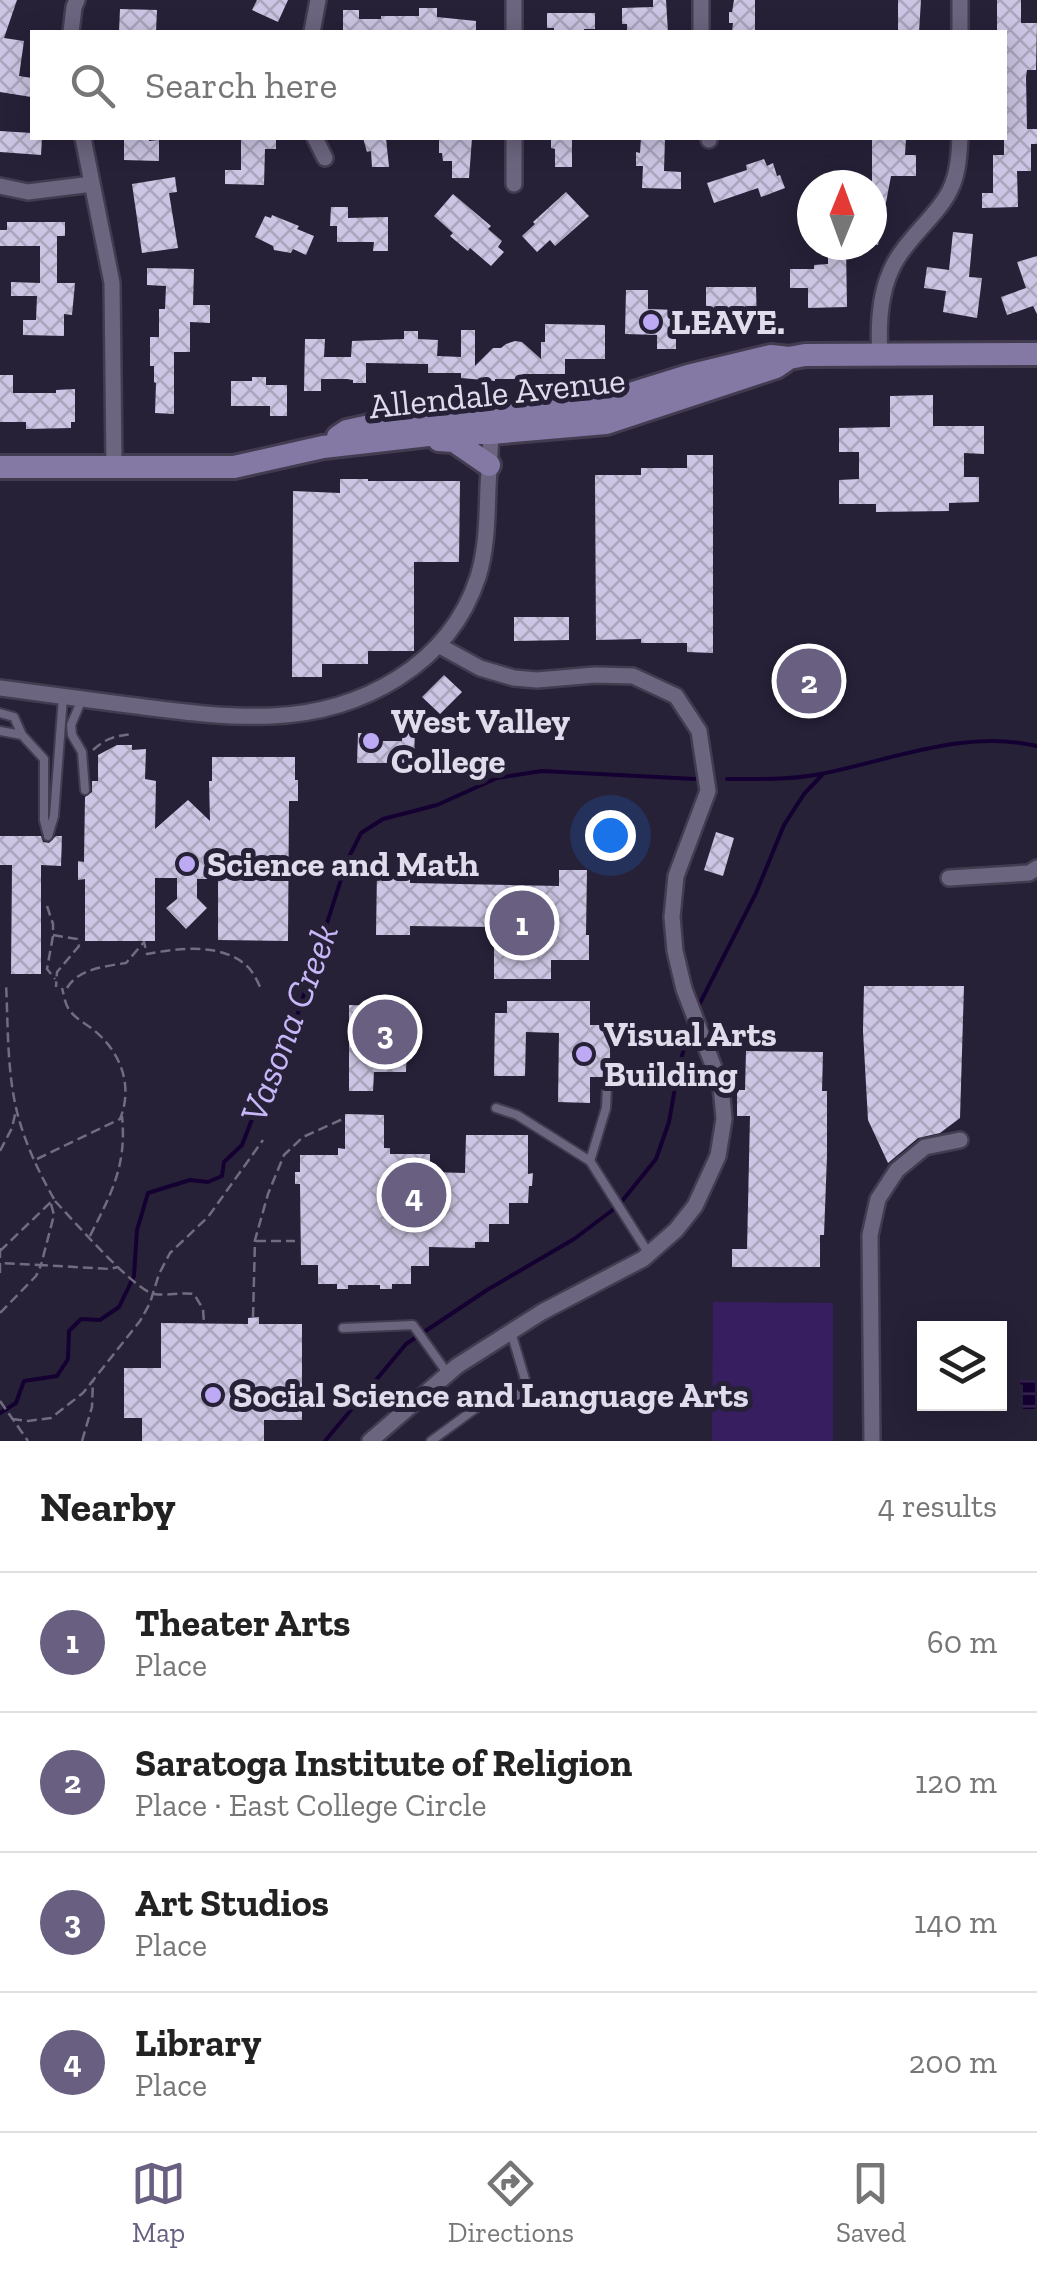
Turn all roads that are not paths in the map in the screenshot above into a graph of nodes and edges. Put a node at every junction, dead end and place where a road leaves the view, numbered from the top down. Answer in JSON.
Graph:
{"nodes":[{"id":1,"x":77,"y":0,"type":"edge"},
{"id":2,"x":318,"y":0,"type":"edge"},
{"id":3,"x":514,"y":0,"type":"edge"},
{"id":4,"x":702,"y":0,"type":"edge"},
{"id":5,"x":960,"y":0,"type":"edge"},
{"id":6,"x":71,"y":30,"type":"edge"},
{"id":7,"x":312,"y":30,"type":"edge"},
{"id":8,"x":514,"y":30,"type":"edge"},
{"id":9,"x":702,"y":30,"type":"edge"},
{"id":10,"x":960,"y":30,"type":"edge"},
{"id":11,"x":84,"y":140,"type":"edge"},
{"id":12,"x":316,"y":140,"type":"edge"},
{"id":13,"x":514,"y":140,"type":"edge"},
{"id":14,"x":960,"y":140,"type":"edge"},
{"id":15,"x":325,"y":158,"type":"dead end"},
{"id":16,"x":92,"y":184,"type":"junction"},
{"id":17,"x":514,"y":184,"type":"dead end"},
{"id":18,"x":0,"y":186,"type":"edge"},
{"id":19,"x":1037,"y":354,"type":"edge"},
{"id":20,"x":880,"y":355,"type":"junction"},
{"id":21,"x":490,"y":425,"type":"junction"},
{"id":22,"x":406,"y":438,"type":"junction"},
{"id":23,"x":323,"y":448,"type":"junction"},
{"id":24,"x":489,"y":465,"type":"junction"},
{"id":25,"x":0,"y":467,"type":"edge"},
{"id":26,"x":114,"y":467,"type":"junction"},
{"id":27,"x":440,"y":646,"type":"junction"},
{"id":28,"x":0,"y":688,"type":"edge"},
{"id":29,"x":63,"y":696,"type":"junction"},
{"id":30,"x":82,"y":698,"type":"junction"},
{"id":31,"x":0,"y":713,"type":"edge"},
{"id":32,"x":0,"y":731,"type":"edge"},
{"id":33,"x":22,"y":735,"type":"junction"},
{"id":34,"x":85,"y":790,"type":"dead end"},
{"id":35,"x":1037,"y":868,"type":"edge"},
{"id":36,"x":949,"y":878,"type":"dead end"},
{"id":37,"x":607,"y":1086,"type":"dead end"},
{"id":38,"x":496,"y":1108,"type":"dead end"},
{"id":39,"x":960,"y":1140,"type":"dead end"},
{"id":40,"x":590,"y":1161,"type":"junction"},
{"id":41,"x":649,"y":1254,"type":"junction"},
{"id":42,"x":344,"y":1328,"type":"dead end"},
{"id":43,"x":511,"y":1332,"type":"junction"},
{"id":44,"x":448,"y":1374,"type":"junction"},
{"id":45,"x":370,"y":1441,"type":"edge"},
{"id":46,"x":431,"y":1441,"type":"edge"},
{"id":47,"x":872,"y":1441,"type":"edge"}],
"edges":[{"from":1,"to":6,"type":"street"},
{"from":2,"to":7,"type":"street"},
{"from":3,"to":8,"type":"street"},
{"from":4,"to":9,"type":"street"},
{"from":5,"to":10,"type":"street"},
{"from":11,"to":16,"type":"street"},
{"from":12,"to":15,"type":"street"},
{"from":13,"to":17,"type":"street"},
{"from":14,"to":20,"type":"street"},
{"from":16,"to":18,"type":"street"},
{"from":16,"to":26,"type":"street"},
{"from":19,"to":20,"type":"street","name":"Allendale Avenue"},
{"from":20,"to":21,"type":"street","name":"Allendale Avenue"},
{"from":21,"to":22,"type":"street","name":"Allendale Avenue"},
{"from":21,"to":23,"type":"street","name":"Allendale Avenue"},
{"from":21,"to":24,"type":"street"},
{"from":22,"to":23,"type":"street","name":"Allendale Avenue"},
{"from":22,"to":24,"type":"street"},
{"from":23,"to":26,"type":"street","name":"Allendale Avenue"},
{"from":24,"to":27,"type":"street"},
{"from":25,"to":26,"type":"street","name":"Allendale Avenue"},
{"from":27,"to":30,"type":"street"},
{"from":27,"to":41,"type":"street"},
{"from":28,"to":29,"type":"street"},
{"from":29,"to":30,"type":"street"},
{"from":29,"to":33,"type":"lane"},
{"from":30,"to":34,"type":"lane"},
{"from":31,"to":33,"type":"lane"},
{"from":32,"to":33,"type":"lane"},
{"from":35,"to":36,"type":"street"},
{"from":37,"to":40,"type":"lane"},
{"from":38,"to":40,"type":"lane"},
{"from":39,"to":47,"type":"street"},
{"from":40,"to":41,"type":"lane"},
{"from":41,"to":43,"type":"street"},
{"from":42,"to":44,"type":"lane"},
{"from":43,"to":44,"type":"street"},
{"from":43,"to":46,"type":"lane"},
{"from":44,"to":45,"type":"street"}]}
